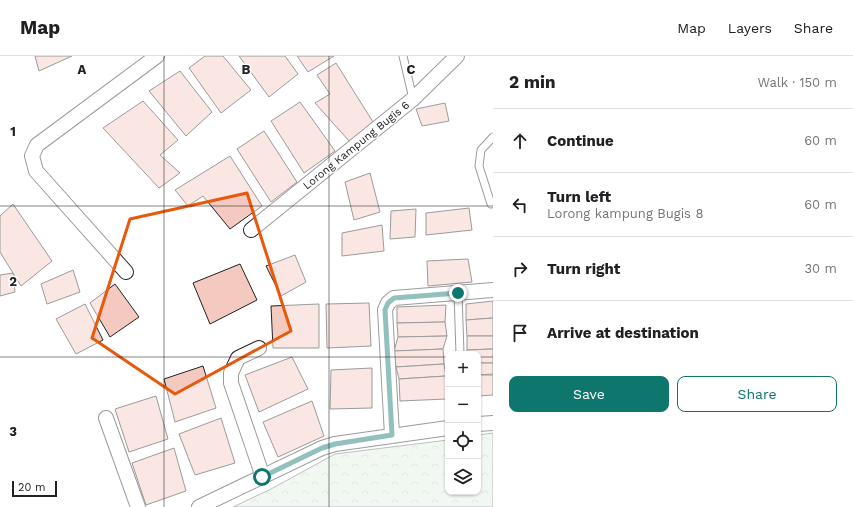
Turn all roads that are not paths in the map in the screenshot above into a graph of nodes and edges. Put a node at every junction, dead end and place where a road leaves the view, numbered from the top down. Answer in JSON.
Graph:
{"nodes":[{"id":1,"x":157,"y":56,"type":"edge"},
{"id":2,"x":403,"y":56,"type":"edge"},
{"id":3,"x":457,"y":56,"type":"edge"},
{"id":4,"x":413,"y":99,"type":"junction"},
{"id":5,"x":493,"y":137,"type":"edge"},
{"id":6,"x":491,"y":204,"type":"dead end"},
{"id":7,"x":251,"y":230,"type":"dead end"},
{"id":8,"x":126,"y":272,"type":"dead end"},
{"id":9,"x":493,"y":290,"type":"edge"},
{"id":10,"x":458,"y":293,"type":"junction"},
{"id":11,"x":259,"y":348,"type":"dead end"},
{"id":12,"x":460,"y":351,"type":"edge"},
{"id":13,"x":106,"y":418,"type":"dead end"},
{"id":14,"x":493,"y":423,"type":"edge"},
{"id":15,"x":481,"y":424,"type":"edge"},
{"id":16,"x":445,"y":428,"type":"edge"},
{"id":17,"x":392,"y":435,"type":"junction"},
{"id":18,"x":262,"y":477,"type":"junction"},
{"id":19,"x":138,"y":507,"type":"edge"},
{"id":20,"x":199,"y":507,"type":"edge"}],
"edges":[{"from":1,"to":8,"type":"street"},
{"from":2,"to":4,"type":"lane"},
{"from":3,"to":4,"type":"street","name":"Lorong Kampung Bugis 6"},
{"from":4,"to":7,"type":"street","name":"Lorong Kampung Bugis 6"},
{"from":5,"to":6,"type":"lane"},
{"from":9,"to":10,"type":"street"},
{"from":10,"to":12,"type":"lane"},
{"from":10,"to":17,"type":"street"},
{"from":11,"to":18,"type":"street"},
{"from":13,"to":19,"type":"street"},
{"from":14,"to":15,"type":"street"},
{"from":16,"to":17,"type":"street"},
{"from":17,"to":18,"type":"street"},
{"from":18,"to":20,"type":"street"}]}
